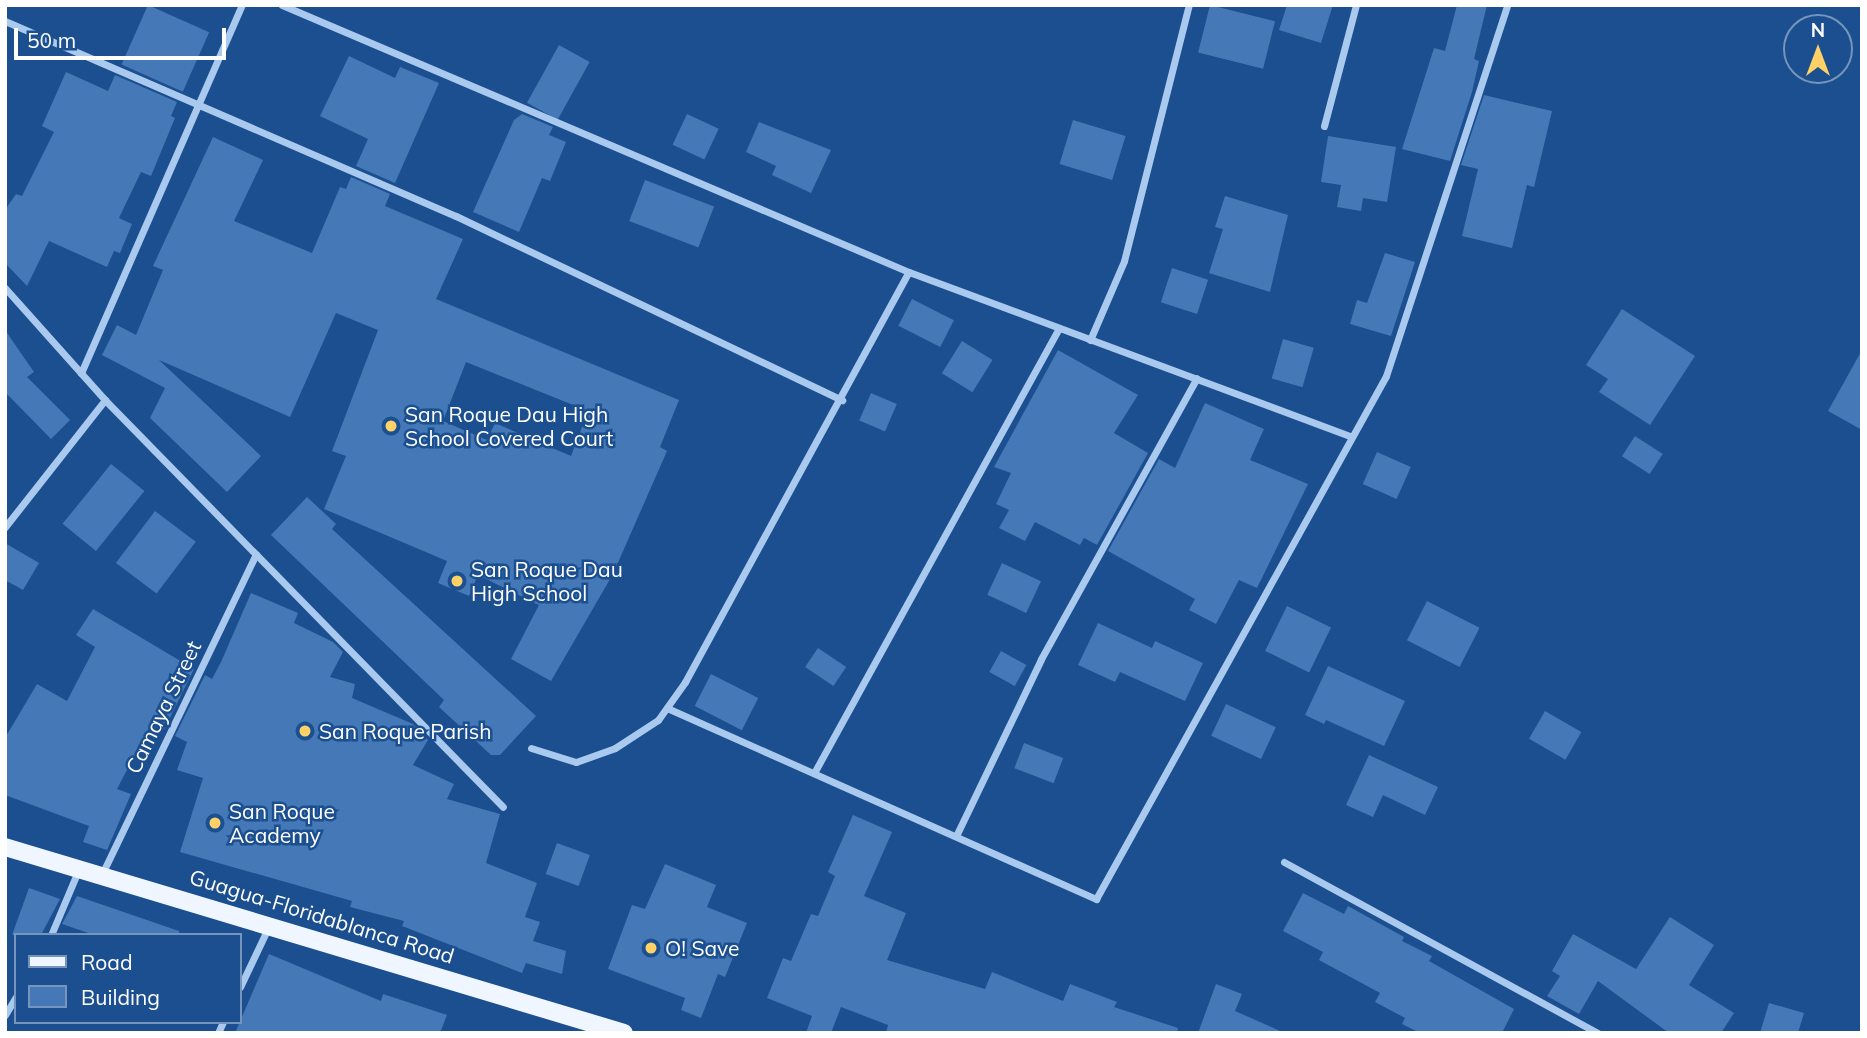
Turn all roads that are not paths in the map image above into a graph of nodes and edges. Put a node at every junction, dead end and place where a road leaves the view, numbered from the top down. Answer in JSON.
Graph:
{"nodes":[{"id":1,"x":243,"y":5,"type":"edge"},
{"id":2,"x":282,"y":5,"type":"edge"},
{"id":3,"x":1189,"y":5,"type":"edge"},
{"id":4,"x":1356,"y":5,"type":"edge"},
{"id":5,"x":1507,"y":5,"type":"edge"},
{"id":6,"x":5,"y":21,"type":"edge"},
{"id":7,"x":196,"y":106,"type":"junction"},
{"id":8,"x":1324,"y":126,"type":"dead end"},
{"id":9,"x":909,"y":272,"type":"junction"},
{"id":10,"x":5,"y":288,"type":"edge"},
{"id":11,"x":1059,"y":328,"type":"junction"},
{"id":12,"x":1090,"y":340,"type":"junction"},
{"id":13,"x":81,"y":373,"type":"junction"},
{"id":14,"x":1197,"y":378,"type":"junction"},
{"id":15,"x":105,"y":400,"type":"junction"},
{"id":16,"x":842,"y":400,"type":"junction"},
{"id":17,"x":1351,"y":436,"type":"junction"},
{"id":18,"x":5,"y":527,"type":"edge"},
{"id":19,"x":256,"y":554,"type":"junction"},
{"id":20,"x":667,"y":708,"type":"junction"},
{"id":21,"x":531,"y":748,"type":"dead end"},
{"id":22,"x":814,"y":773,"type":"junction"},
{"id":23,"x":503,"y":807,"type":"dead end"},
{"id":24,"x":956,"y":836,"type":"junction"},
{"id":25,"x":5,"y":846,"type":"edge"},
{"id":26,"x":1283,"y":862,"type":"dead end"},
{"id":27,"x":80,"y":868,"type":"junction"},
{"id":28,"x":102,"y":874,"type":"junction"},
{"id":29,"x":270,"y":923,"type":"junction"},
{"id":30,"x":52,"y":933,"type":"edge"},
{"id":31,"x":242,"y":983,"type":"edge"},
{"id":32,"x":624,"y":1033,"type":"edge"},
{"id":33,"x":1598,"y":1033,"type":"edge"}],
"edges":[{"from":1,"to":7,"type":"street"},
{"from":2,"to":9,"type":"street"},
{"from":3,"to":12,"type":"street"},
{"from":4,"to":8,"type":"street"},
{"from":5,"to":17,"type":"street"},
{"from":6,"to":7,"type":"street"},
{"from":7,"to":13,"type":"street"},
{"from":7,"to":16,"type":"street"},
{"from":9,"to":11,"type":"street"},
{"from":9,"to":16,"type":"street"},
{"from":10,"to":13,"type":"street"},
{"from":11,"to":12,"type":"street"},
{"from":11,"to":22,"type":"street"},
{"from":12,"to":14,"type":"street"},
{"from":13,"to":15,"type":"street"},
{"from":14,"to":17,"type":"street"},
{"from":14,"to":24,"type":"street"},
{"from":15,"to":18,"type":"street"},
{"from":15,"to":19,"type":"street"},
{"from":16,"to":20,"type":"street"},
{"from":17,"to":24,"type":"street"},
{"from":19,"to":23,"type":"street"},
{"from":19,"to":28,"type":"street","name":"Camaya Street"},
{"from":20,"to":21,"type":"street"},
{"from":20,"to":22,"type":"street"},
{"from":22,"to":24,"type":"street"},
{"from":25,"to":27,"type":"main road","name":"Guagua-Floridablanca Road"},
{"from":26,"to":33,"type":"street"},
{"from":27,"to":28,"type":"main road","name":"Guagua-Floridablanca Road"},
{"from":27,"to":30,"type":"street"},
{"from":28,"to":29,"type":"main road","name":"Guagua-Floridablanca Road"},
{"from":29,"to":31,"type":"street"},
{"from":29,"to":32,"type":"main road","name":"Guagua-Floridablanca Road"}]}
